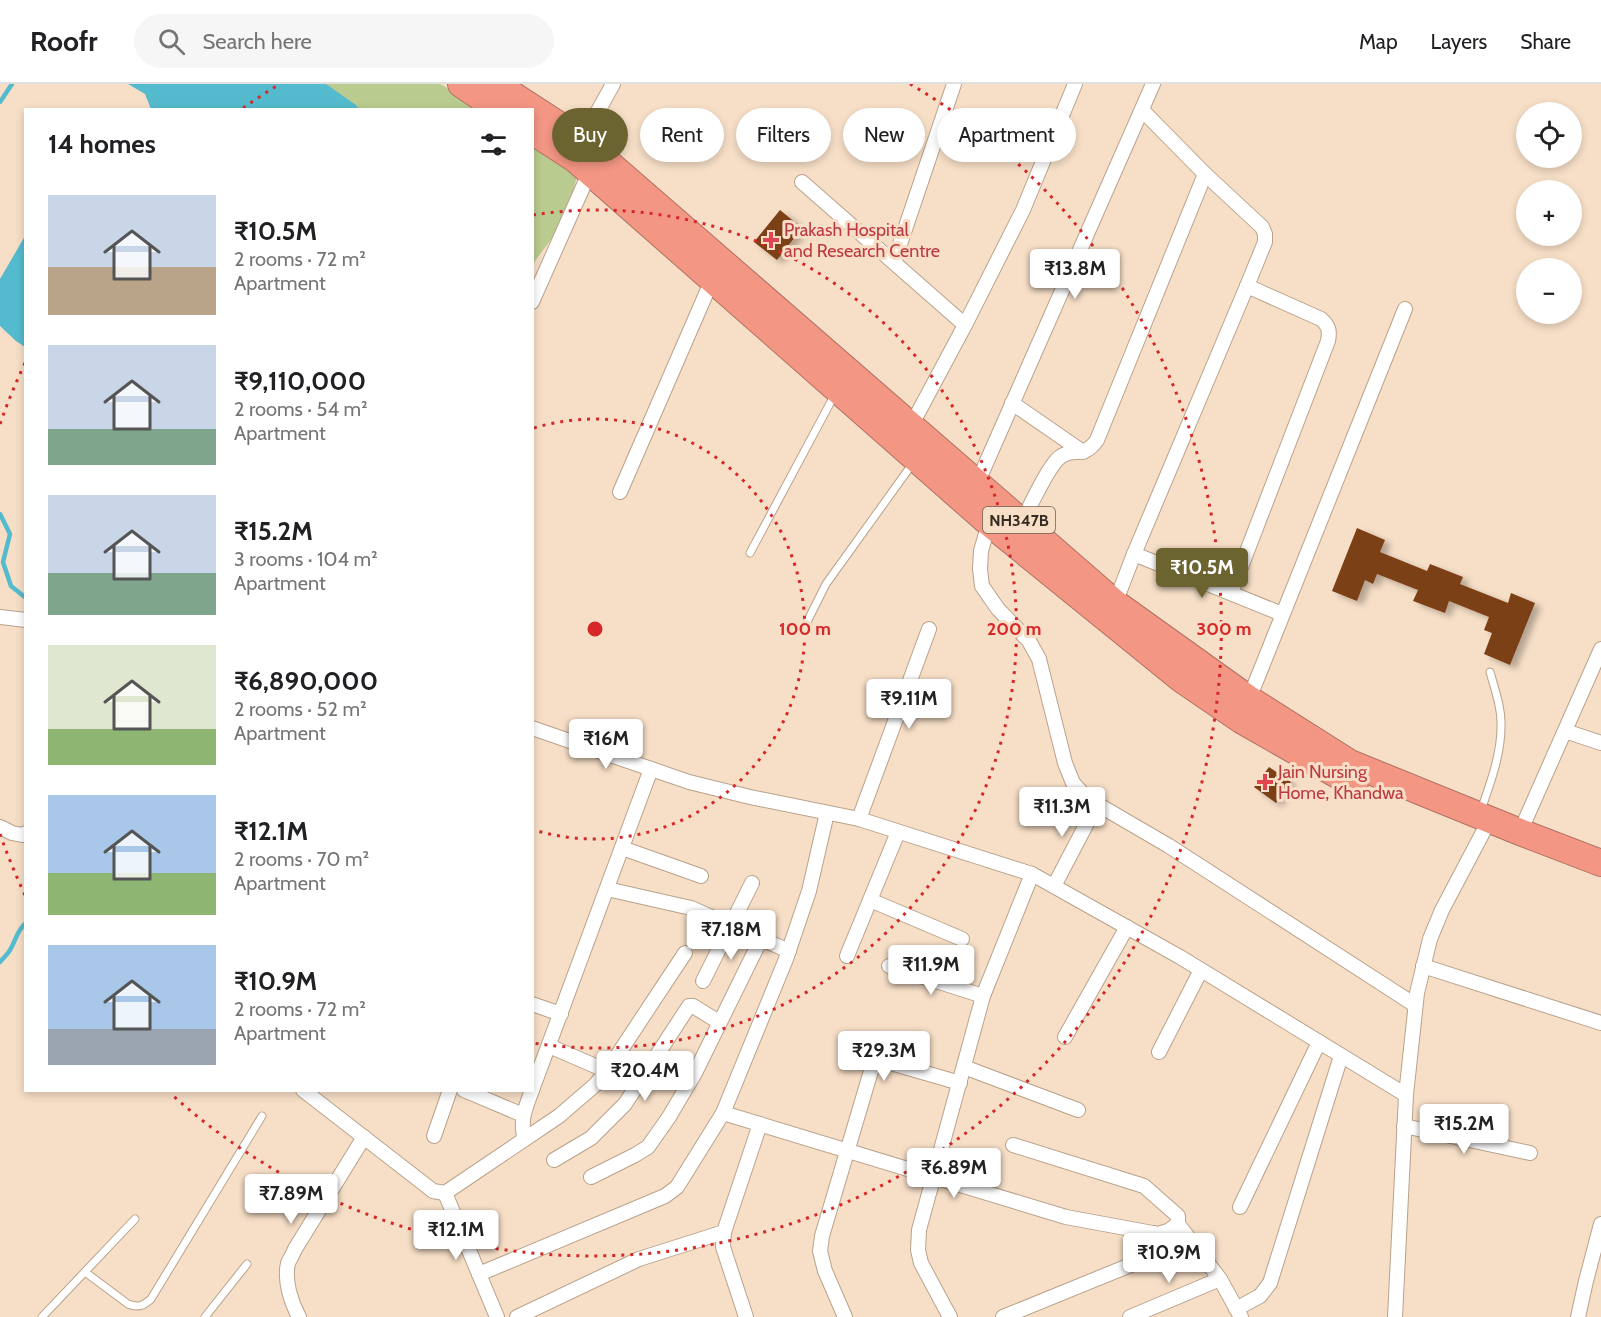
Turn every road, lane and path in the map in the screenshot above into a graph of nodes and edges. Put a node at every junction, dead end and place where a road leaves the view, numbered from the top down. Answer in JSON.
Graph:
{"nodes":[{"id":1,"x":461,"y":84,"type":"edge"},
{"id":2,"x":496,"y":84,"type":"edge"},
{"id":3,"x":613,"y":84,"type":"edge"},
{"id":4,"x":954,"y":84,"type":"edge"},
{"id":5,"x":1075,"y":84,"type":"edge"},
{"id":6,"x":1153,"y":84,"type":"edge"},
{"id":7,"x":497,"y":108,"type":"edge"},
{"id":8,"x":528,"y":108,"type":"edge"},
{"id":9,"x":605,"y":108,"type":"edge"},
{"id":10,"x":1142,"y":110,"type":"junction"},
{"id":11,"x":534,"y":113,"type":"edge"},
{"id":12,"x":552,"y":126,"type":"edge"},
{"id":13,"x":534,"y":132,"type":"edge"},
{"id":14,"x":552,"y":144,"type":"edge"},
{"id":15,"x":587,"y":162,"type":"edge"},
{"id":16,"x":597,"y":162,"type":"edge"},
{"id":17,"x":598,"y":162,"type":"edge"},
{"id":18,"x":1205,"y":174,"type":"junction"},
{"id":19,"x":802,"y":182,"type":"dead end"},
{"id":20,"x":894,"y":262,"type":"junction"},
{"id":21,"x":712,"y":280,"type":"junction"},
{"id":22,"x":1247,"y":286,"type":"junction"},
{"id":23,"x":534,"y":297,"type":"edge"},
{"id":24,"x":1405,"y":309,"type":"dead end"},
{"id":25,"x":965,"y":325,"type":"junction"},
{"id":26,"x":843,"y":381,"type":"junction"},
{"id":27,"x":1012,"y":403,"type":"junction"},
{"id":28,"x":918,"y":442,"type":"junction"},
{"id":29,"x":1083,"y":452,"type":"junction"},
{"id":30,"x":620,"y":492,"type":"dead end"},
{"id":31,"x":973,"y":494,"type":"junction"},
{"id":32,"x":1022,"y":522,"type":"junction"},
{"id":33,"x":989,"y":523,"type":"junction"},
{"id":34,"x":750,"y":553,"type":"dead end"},
{"id":35,"x":1134,"y":554,"type":"junction"},
{"id":36,"x":1231,"y":593,"type":"junction"},
{"id":37,"x":1112,"y":611,"type":"junction"},
{"id":38,"x":1282,"y":614,"type":"junction"},
{"id":39,"x":0,"y":617,"type":"edge"},
{"id":40,"x":24,"y":620,"type":"edge"},
{"id":41,"x":929,"y":629,"type":"dead end"},
{"id":42,"x":803,"y":630,"type":"dead end"},
{"id":43,"x":1601,"y":649,"type":"edge"},
{"id":44,"x":1490,"y":672,"type":"dead end"},
{"id":45,"x":1245,"y":709,"type":"junction"},
{"id":46,"x":534,"y":729,"type":"edge"},
{"id":47,"x":1564,"y":731,"type":"junction"},
{"id":48,"x":1601,"y":743,"type":"edge"},
{"id":49,"x":651,"y":769,"type":"junction"},
{"id":50,"x":1097,"y":804,"type":"junction"},
{"id":51,"x":827,"y":813,"type":"junction"},
{"id":52,"x":859,"y":819,"type":"junction"},
{"id":53,"x":1484,"y":823,"type":"junction"},
{"id":54,"x":0,"y":827,"type":"edge"},
{"id":55,"x":898,"y":832,"type":"junction"},
{"id":56,"x":1520,"y":832,"type":"junction"},
{"id":57,"x":24,"y":834,"type":"edge"},
{"id":58,"x":622,"y":848,"type":"junction"},
{"id":59,"x":1601,"y":862,"type":"edge"},
{"id":60,"x":1032,"y":874,"type":"junction"},
{"id":61,"x":701,"y":876,"type":"dead end"},
{"id":62,"x":1601,"y":879,"type":"edge"},
{"id":63,"x":752,"y":883,"type":"dead end"},
{"id":64,"x":1054,"y":886,"type":"junction"},
{"id":65,"x":607,"y":889,"type":"junction"},
{"id":66,"x":870,"y":900,"type":"junction"},
{"id":67,"x":731,"y":926,"type":"junction"},
{"id":68,"x":1127,"y":927,"type":"junction"},
{"id":69,"x":761,"y":939,"type":"junction"},
{"id":70,"x":962,"y":939,"type":"dead end"},
{"id":71,"x":789,"y":951,"type":"junction"},
{"id":72,"x":685,"y":953,"type":"dead end"},
{"id":73,"x":847,"y":956,"type":"dead end"},
{"id":74,"x":889,"y":966,"type":"dead end"},
{"id":75,"x":1423,"y":966,"type":"junction"},
{"id":76,"x":1201,"y":970,"type":"junction"},
{"id":77,"x":703,"y":981,"type":"dead end"},
{"id":78,"x":982,"y":996,"type":"junction"},
{"id":79,"x":534,"y":1005,"type":"edge"},
{"id":80,"x":1415,"y":1005,"type":"junction"},
{"id":81,"x":561,"y":1014,"type":"junction"},
{"id":82,"x":719,"y":1022,"type":"junction"},
{"id":83,"x":1601,"y":1023,"type":"edge"},
{"id":84,"x":1065,"y":1037,"type":"dead end"},
{"id":85,"x":1319,"y":1042,"type":"junction"},
{"id":86,"x":549,"y":1046,"type":"junction"},
{"id":87,"x":1159,"y":1052,"type":"dead end"},
{"id":88,"x":1341,"y":1056,"type":"junction"},
{"id":89,"x":964,"y":1067,"type":"junction"},
{"id":90,"x":607,"y":1071,"type":"junction"},
{"id":91,"x":960,"y":1083,"type":"junction"},
{"id":92,"x":534,"y":1085,"type":"edge"},
{"id":93,"x":306,"y":1092,"type":"edge"},
{"id":94,"x":449,"y":1092,"type":"edge"},
{"id":95,"x":469,"y":1092,"type":"edge"},
{"id":96,"x":531,"y":1092,"type":"edge"},
{"id":97,"x":1406,"y":1095,"type":"junction"},
{"id":98,"x":1078,"y":1110,"type":"dead end"},
{"id":99,"x":723,"y":1113,"type":"junction"},
{"id":100,"x":523,"y":1115,"type":"junction"},
{"id":101,"x":262,"y":1116,"type":"dead end"},
{"id":102,"x":760,"y":1124,"type":"junction"},
{"id":103,"x":1404,"y":1126,"type":"junction"},
{"id":104,"x":434,"y":1136,"type":"dead end"},
{"id":105,"x":364,"y":1137,"type":"junction"},
{"id":106,"x":525,"y":1139,"type":"junction"},
{"id":107,"x":1013,"y":1145,"type":"dead end"},
{"id":108,"x":848,"y":1150,"type":"junction"},
{"id":109,"x":1530,"y":1152,"type":"dead end"},
{"id":110,"x":554,"y":1160,"type":"dead end"},
{"id":111,"x":934,"y":1176,"type":"junction"},
{"id":112,"x":591,"y":1177,"type":"dead end"},
{"id":113,"x":445,"y":1193,"type":"junction"},
{"id":114,"x":1240,"y":1207,"type":"dead end"},
{"id":115,"x":135,"y":1219,"type":"dead end"},
{"id":116,"x":1178,"y":1224,"type":"junction"},
{"id":117,"x":1601,"y":1224,"type":"edge"},
{"id":118,"x":724,"y":1232,"type":"junction"},
{"id":119,"x":1153,"y":1233,"type":"junction"},
{"id":120,"x":247,"y":1264,"type":"dead end"},
{"id":121,"x":85,"y":1272,"type":"junction"},
{"id":122,"x":479,"y":1274,"type":"junction"},
{"id":123,"x":1220,"y":1279,"type":"junction"},
{"id":124,"x":1239,"y":1313,"type":"edge"},
{"id":125,"x":1013,"y":1315,"type":"edge"},
{"id":126,"x":42,"y":1317,"type":"edge"},
{"id":127,"x":205,"y":1317,"type":"edge"},
{"id":128,"x":299,"y":1317,"type":"edge"},
{"id":129,"x":497,"y":1317,"type":"edge"},
{"id":130,"x":517,"y":1317,"type":"edge"},
{"id":131,"x":746,"y":1317,"type":"edge"},
{"id":132,"x":845,"y":1317,"type":"edge"},
{"id":133,"x":950,"y":1317,"type":"edge"},
{"id":134,"x":1130,"y":1317,"type":"edge"},
{"id":135,"x":1395,"y":1317,"type":"edge"},
{"id":136,"x":1578,"y":1317,"type":"edge"}],
"edges":[{"from":1,"to":7,"type":"highway"},
{"from":2,"to":8,"type":"highway","number":"NH347B"},
{"from":3,"to":9,"type":"street"},
{"from":4,"to":20,"type":"street"},
{"from":5,"to":25,"type":"street"},
{"from":6,"to":10,"type":"street"},
{"from":10,"to":18,"type":"street"},
{"from":10,"to":27,"type":"street"},
{"from":11,"to":12,"type":"highway","number":"NH347B"},
{"from":13,"to":14,"type":"highway","number":"NH347B"},
{"from":15,"to":23,"type":"street"},
{"from":16,"to":21,"type":"highway","number":"NH347B"},
{"from":17,"to":26,"type":"highway","number":"NH347B"},
{"from":18,"to":22,"type":"street"},
{"from":18,"to":29,"type":"street"},
{"from":19,"to":20,"type":"street"},
{"from":20,"to":25,"type":"street"},
{"from":21,"to":26,"type":"highway","number":"NH347B"},
{"from":21,"to":30,"type":"street"},
{"from":22,"to":35,"type":"street"},
{"from":22,"to":36,"type":"street"},
{"from":24,"to":38,"type":"street"},
{"from":25,"to":28,"type":"street"},
{"from":26,"to":28,"type":"highway","number":"NH347B"},
{"from":26,"to":28,"type":"highway","number":"NH347B"},
{"from":26,"to":34,"type":"lane"},
{"from":27,"to":29,"type":"street"},
{"from":27,"to":31,"type":"street"},
{"from":28,"to":31,"type":"highway","number":"NH347B"},
{"from":28,"to":42,"type":"lane"},
{"from":29,"to":32,"type":"street"},
{"from":31,"to":32,"type":"highway","number":"NH347B"},
{"from":31,"to":33,"type":"highway","number":"NH347B"},
{"from":32,"to":37,"type":"highway","number":"NH347B"},
{"from":33,"to":37,"type":"highway","number":"NH347B"},
{"from":33,"to":50,"type":"street"},
{"from":35,"to":36,"type":"street"},
{"from":35,"to":37,"type":"street"},
{"from":36,"to":38,"type":"street"},
{"from":37,"to":45,"type":"highway","number":"NH347B"},
{"from":38,"to":45,"type":"street"},
{"from":39,"to":40,"type":"street"},
{"from":41,"to":52,"type":"street"},
{"from":43,"to":47,"type":"street"},
{"from":44,"to":53,"type":"lane"},
{"from":45,"to":53,"type":"highway","number":"NH347B"},
{"from":46,"to":49,"type":"street"},
{"from":47,"to":48,"type":"street"},
{"from":47,"to":56,"type":"street"},
{"from":49,"to":51,"type":"street"},
{"from":49,"to":58,"type":"street"},
{"from":50,"to":64,"type":"street"},
{"from":50,"to":80,"type":"street"},
{"from":51,"to":52,"type":"street"},
{"from":51,"to":71,"type":"street"},
{"from":52,"to":55,"type":"street"},
{"from":53,"to":56,"type":"highway","number":"NH347B"},
{"from":53,"to":62,"type":"highway","number":"NH347B"},
{"from":53,"to":75,"type":"street"},
{"from":54,"to":57,"type":"street"},
{"from":55,"to":60,"type":"street"},
{"from":55,"to":66,"type":"street"},
{"from":56,"to":59,"type":"highway","number":"NH347B"},
{"from":58,"to":61,"type":"street"},
{"from":58,"to":65,"type":"street"},
{"from":60,"to":64,"type":"street"},
{"from":60,"to":78,"type":"street"},
{"from":63,"to":67,"type":"street"},
{"from":64,"to":68,"type":"street"},
{"from":65,"to":67,"type":"street"},
{"from":65,"to":81,"type":"street"},
{"from":66,"to":70,"type":"street"},
{"from":66,"to":73,"type":"street"},
{"from":67,"to":69,"type":"street"},
{"from":67,"to":77,"type":"street"},
{"from":68,"to":76,"type":"street"},
{"from":68,"to":84,"type":"street"},
{"from":69,"to":71,"type":"street"},
{"from":69,"to":82,"type":"street"},
{"from":71,"to":99,"type":"street"},
{"from":72,"to":90,"type":"street"},
{"from":74,"to":78,"type":"street"},
{"from":75,"to":80,"type":"street"},
{"from":75,"to":83,"type":"street"},
{"from":76,"to":85,"type":"street"},
{"from":76,"to":87,"type":"street"},
{"from":78,"to":89,"type":"street"},
{"from":79,"to":81,"type":"street"},
{"from":80,"to":97,"type":"street"},
{"from":81,"to":86,"type":"street"},
{"from":82,"to":110,"type":"street"},
{"from":82,"to":112,"type":"street"},
{"from":85,"to":88,"type":"street"},
{"from":85,"to":114,"type":"street"},
{"from":86,"to":90,"type":"street"},
{"from":86,"to":92,"type":"street"},
{"from":88,"to":97,"type":"street"},
{"from":88,"to":124,"type":"street"},
{"from":89,"to":91,"type":"street"},
{"from":89,"to":98,"type":"street"},
{"from":90,"to":106,"type":"street"},
{"from":91,"to":108,"type":"street"},
{"from":91,"to":111,"type":"street"},
{"from":93,"to":105,"type":"street"},
{"from":94,"to":104,"type":"street"},
{"from":95,"to":100,"type":"street"},
{"from":96,"to":100,"type":"street"},
{"from":97,"to":103,"type":"street"},
{"from":99,"to":102,"type":"street"},
{"from":99,"to":122,"type":"street"},
{"from":100,"to":106,"type":"street"},
{"from":101,"to":121,"type":"lane"},
{"from":102,"to":108,"type":"street"},
{"from":102,"to":118,"type":"street"},
{"from":103,"to":109,"type":"street"},
{"from":103,"to":135,"type":"street"},
{"from":105,"to":113,"type":"street"},
{"from":105,"to":128,"type":"street"},
{"from":106,"to":113,"type":"street"},
{"from":107,"to":116,"type":"street"},
{"from":108,"to":111,"type":"street"},
{"from":108,"to":132,"type":"street"},
{"from":111,"to":119,"type":"street"},
{"from":111,"to":133,"type":"street"},
{"from":113,"to":122,"type":"street"},
{"from":115,"to":121,"type":"lane"},
{"from":116,"to":119,"type":"street"},
{"from":116,"to":123,"type":"street"},
{"from":117,"to":136,"type":"street"},
{"from":118,"to":130,"type":"street"},
{"from":118,"to":131,"type":"street"},
{"from":119,"to":125,"type":"street"},
{"from":120,"to":127,"type":"lane"},
{"from":121,"to":126,"type":"lane"},
{"from":122,"to":129,"type":"street"},
{"from":123,"to":124,"type":"street"},
{"from":123,"to":134,"type":"street"}]}
